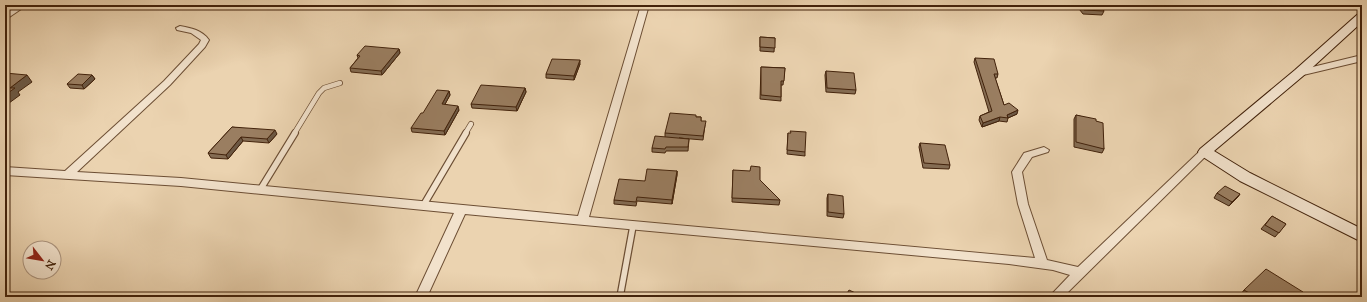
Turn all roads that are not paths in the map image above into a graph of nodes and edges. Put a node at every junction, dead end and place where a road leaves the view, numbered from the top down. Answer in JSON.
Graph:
{"nodes":[{"id":1,"x":23,"y":5,"type":"edge"},
{"id":2,"x":645,"y":5,"type":"edge"},
{"id":3,"x":1362,"y":16,"type":"edge"},
{"id":4,"x":5,"y":18,"type":"edge"},
{"id":5,"x":180,"y":28,"type":"dead end"},
{"id":6,"x":1362,"y":58,"type":"edge"},
{"id":7,"x":1299,"y":73,"type":"junction"},
{"id":8,"x":340,"y":83,"type":"dead end"},
{"id":9,"x":472,"y":124,"type":"dead end"},
{"id":10,"x":1044,"y":150,"type":"dead end"},
{"id":11,"x":1205,"y":152,"type":"junction"},
{"id":12,"x":5,"y":171,"type":"edge"},
{"id":13,"x":67,"y":175,"type":"junction"},
{"id":14,"x":260,"y":190,"type":"junction"},
{"id":15,"x":423,"y":206,"type":"junction"},
{"id":16,"x":461,"y":210,"type":"junction"},
{"id":17,"x":582,"y":221,"type":"junction"},
{"id":18,"x":633,"y":226,"type":"junction"},
{"id":19,"x":1362,"y":236,"type":"edge"},
{"id":20,"x":1042,"y":263,"type":"junction"},
{"id":21,"x":1080,"y":273,"type":"junction"},
{"id":22,"x":422,"y":297,"type":"edge"},
{"id":23,"x":620,"y":297,"type":"edge"},
{"id":24,"x":1055,"y":297,"type":"edge"}],
"edges":[{"from":1,"to":4,"type":"street"},
{"from":2,"to":17,"type":"street"},
{"from":3,"to":7,"type":"street"},
{"from":5,"to":13,"type":"street"},
{"from":6,"to":7,"type":"street"},
{"from":7,"to":11,"type":"street"},
{"from":8,"to":14,"type":"lane"},
{"from":9,"to":15,"type":"lane"},
{"from":10,"to":20,"type":"street"},
{"from":11,"to":19,"type":"street"},
{"from":11,"to":21,"type":"street"},
{"from":12,"to":13,"type":"street"},
{"from":13,"to":14,"type":"street"},
{"from":14,"to":15,"type":"street"},
{"from":15,"to":16,"type":"street"},
{"from":16,"to":17,"type":"street"},
{"from":16,"to":22,"type":"street"},
{"from":17,"to":18,"type":"street"},
{"from":18,"to":20,"type":"street"},
{"from":18,"to":23,"type":"lane"},
{"from":20,"to":21,"type":"street"},
{"from":21,"to":24,"type":"street"}]}
